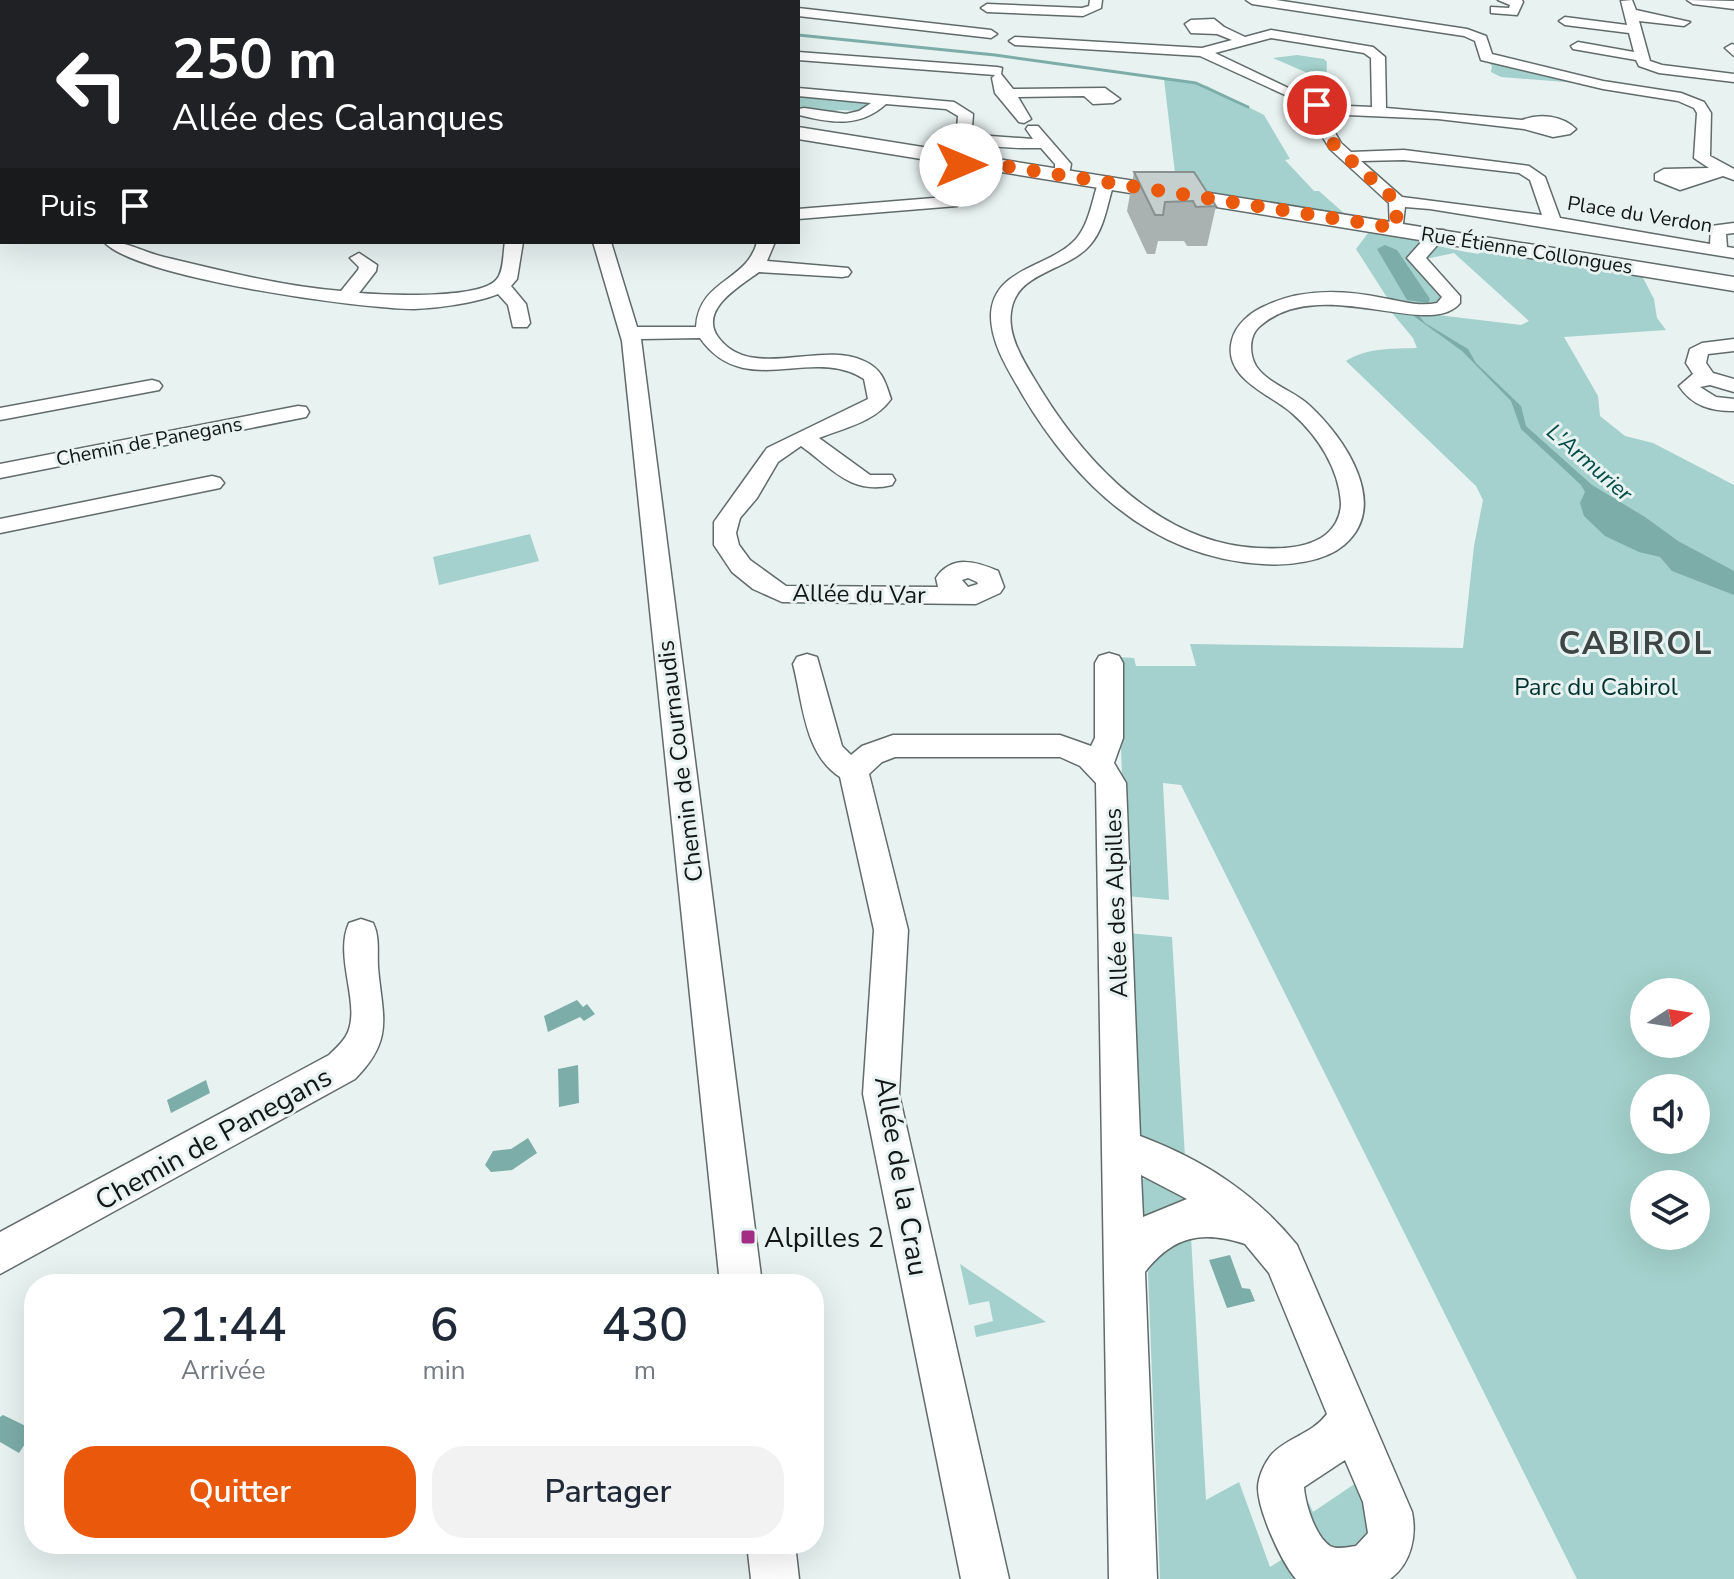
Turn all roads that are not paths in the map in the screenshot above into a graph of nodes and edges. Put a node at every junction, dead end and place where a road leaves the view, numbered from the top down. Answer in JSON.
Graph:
{"nodes":[{"id":1,"x":834,"y":0,"type":"edge"},
{"id":2,"x":1096,"y":0,"type":"edge"},
{"id":3,"x":1252,"y":0,"type":"edge"},
{"id":4,"x":1693,"y":0,"type":"edge"},
{"id":5,"x":1269,"y":1,"type":"edge"},
{"id":6,"x":987,"y":4,"type":"edge"},
{"id":7,"x":1509,"y":5,"type":"edge"},
{"id":8,"x":1734,"y":5,"type":"edge"},
{"id":9,"x":1629,"y":10,"type":"edge"},
{"id":10,"x":800,"y":12,"type":"edge"},
{"id":11,"x":821,"y":14,"type":"junction"},
{"id":12,"x":1531,"y":15,"type":"dead end"},
{"id":13,"x":1565,"y":21,"type":"dead end"},
{"id":14,"x":1219,"y":30,"type":"dead end"},
{"id":15,"x":1271,"y":34,"type":"junction"},
{"id":16,"x":989,"y":40,"type":"junction"},
{"id":17,"x":1242,"y":40,"type":"junction"},
{"id":18,"x":1578,"y":46,"type":"dead end"},
{"id":19,"x":1202,"y":52,"type":"junction"},
{"id":20,"x":800,"y":56,"type":"edge"},
{"id":21,"x":1486,"y":57,"type":"junction"},
{"id":22,"x":1642,"y":57,"type":"junction"},
{"id":23,"x":998,"y":74,"type":"junction"},
{"id":24,"x":1489,"y":74,"type":"dead end"},
{"id":25,"x":1734,"y":78,"type":"edge"},
{"id":26,"x":1511,"y":79,"type":"dead end"},
{"id":27,"x":1616,"y":87,"type":"junction"},
{"id":28,"x":800,"y":92,"type":"edge"},
{"id":29,"x":1006,"y":93,"type":"junction"},
{"id":30,"x":1089,"y":93,"type":"dead end"},
{"id":31,"x":883,"y":99,"type":"junction"},
{"id":32,"x":1320,"y":109,"type":"junction"},
{"id":33,"x":804,"y":112,"type":"dead end"},
{"id":34,"x":1379,"y":112,"type":"junction"},
{"id":35,"x":1526,"y":125,"type":"dead end"},
{"id":36,"x":800,"y":133,"type":"edge"},
{"id":37,"x":1045,"y":143,"type":"junction"},
{"id":38,"x":1349,"y":157,"type":"junction"},
{"id":39,"x":966,"y":160,"type":"junction"},
{"id":40,"x":1728,"y":173,"type":"edge"},
{"id":41,"x":1061,"y":175,"type":"junction"},
{"id":42,"x":1106,"y":183,"type":"junction"},
{"id":43,"x":1397,"y":202,"type":"junction"},
{"id":44,"x":800,"y":214,"type":"edge"},
{"id":45,"x":1553,"y":222,"type":"junction"},
{"id":46,"x":1396,"y":228,"type":"junction"},
{"id":47,"x":1734,"y":228,"type":"edge"},
{"id":48,"x":1438,"y":234,"type":"junction"},
{"id":49,"x":117,"y":244,"type":"edge"},
{"id":50,"x":514,"y":244,"type":"edge"},
{"id":51,"x":603,"y":244,"type":"edge"},
{"id":52,"x":766,"y":244,"type":"edge"},
{"id":53,"x":1727,"y":252,"type":"edge"},
{"id":54,"x":359,"y":258,"type":"dead end"},
{"id":55,"x":756,"y":266,"type":"junction"},
{"id":56,"x":842,"y":272,"type":"dead end"},
{"id":57,"x":1734,"y":284,"type":"edge"},
{"id":58,"x":501,"y":286,"type":"junction"},
{"id":59,"x":347,"y":296,"type":"junction"},
{"id":60,"x":520,"y":323,"type":"dead end"},
{"id":61,"x":705,"y":332,"type":"junction"},
{"id":62,"x":631,"y":336,"type":"junction"},
{"id":63,"x":1734,"y":345,"type":"edge"},
{"id":64,"x":1706,"y":378,"type":"junction"},
{"id":65,"x":152,"y":386,"type":"dead end"},
{"id":66,"x":1734,"y":386,"type":"edge"},
{"id":67,"x":1734,"y":405,"type":"edge"},
{"id":68,"x":298,"y":412,"type":"dead end"},
{"id":69,"x":0,"y":414,"type":"edge"},
{"id":70,"x":804,"y":437,"type":"junction"},
{"id":71,"x":0,"y":471,"type":"edge"},
{"id":72,"x":884,"y":480,"type":"dead end"},
{"id":73,"x":212,"y":483,"type":"dead end"},
{"id":74,"x":0,"y":526,"type":"edge"},
{"id":75,"x":961,"y":595,"type":"dead end"},
{"id":76,"x":1109,"y":663,"type":"dead end"},
{"id":77,"x":807,"y":664,"type":"dead end"},
{"id":78,"x":1098,"y":765,"type":"junction"},
{"id":79,"x":853,"y":771,"type":"junction"},
{"id":80,"x":361,"y":933,"type":"dead end"},
{"id":81,"x":1123,"y":1149,"type":"junction"},
{"id":82,"x":1258,"y":1228,"type":"junction"},
{"id":83,"x":0,"y":1254,"type":"edge"},
{"id":84,"x":1126,"y":1263,"type":"junction"},
{"id":85,"x":740,"y":1274,"type":"edge"},
{"id":86,"x":1349,"y":1417,"type":"dead end"},
{"id":87,"x":772,"y":1554,"type":"edge"},
{"id":88,"x":775,"y":1579,"type":"edge"},
{"id":89,"x":985,"y":1579,"type":"edge"},
{"id":90,"x":1133,"y":1579,"type":"edge"}],
"edges":[{"from":1,"to":11,"type":"street"},
{"from":2,"to":6,"type":"street"},
{"from":3,"to":5,"type":"street"},
{"from":4,"to":8,"type":"street"},
{"from":5,"to":15,"type":"street"},
{"from":5,"to":21,"type":"street"},
{"from":6,"to":16,"type":"street"},
{"from":7,"to":12,"type":"street"},
{"from":9,"to":13,"type":"street"},
{"from":9,"to":22,"type":"street"},
{"from":10,"to":11,"type":"street"},
{"from":11,"to":16,"type":"street"},
{"from":14,"to":17,"type":"street"},
{"from":15,"to":17,"type":"street"},
{"from":15,"to":34,"type":"street"},
{"from":16,"to":19,"type":"street"},
{"from":16,"to":23,"type":"street"},
{"from":17,"to":19,"type":"street"},
{"from":18,"to":22,"type":"street"},
{"from":19,"to":32,"type":"street"},
{"from":20,"to":23,"type":"street"},
{"from":21,"to":24,"type":"street"},
{"from":21,"to":27,"type":"street"},
{"from":22,"to":25,"type":"street"},
{"from":23,"to":29,"type":"street"},
{"from":26,"to":27,"type":"street"},
{"from":27,"to":40,"type":"street"},
{"from":28,"to":31,"type":"street"},
{"from":29,"to":30,"type":"street"},
{"from":29,"to":37,"type":"street"},
{"from":31,"to":33,"type":"street"},
{"from":31,"to":37,"type":"street"},
{"from":32,"to":34,"type":"street"},
{"from":32,"to":38,"type":"street"},
{"from":34,"to":35,"type":"street"},
{"from":36,"to":39,"type":"main road","name":"Rue Étienne Collongues"},
{"from":37,"to":41,"type":"street"},
{"from":38,"to":43,"type":"street"},
{"from":38,"to":45,"type":"street"},
{"from":39,"to":41,"type":"main road","name":"Rue Étienne Collongues"},
{"from":39,"to":44,"type":"street"},
{"from":41,"to":42,"type":"main road","name":"Rue Étienne Collongues"},
{"from":42,"to":46,"type":"main road","name":"Rue Étienne Collongues"},
{"from":42,"to":48,"type":"street"},
{"from":43,"to":45,"type":"street","name":"Place du Verdon"},
{"from":43,"to":46,"type":"street"},
{"from":45,"to":53,"type":"street","name":"Place du Verdon"},
{"from":46,"to":48,"type":"main road","name":"Rue Étienne Collongues"},
{"from":47,"to":53,"type":"street","name":"Place du Verdon"},
{"from":48,"to":57,"type":"main road","name":"Rue Étienne Collongues"},
{"from":49,"to":59,"type":"street"},
{"from":50,"to":58,"type":"street"},
{"from":51,"to":62,"type":"street","name":"Chemin de Cournaudis"},
{"from":52,"to":55,"type":"street"},
{"from":54,"to":59,"type":"street"},
{"from":55,"to":56,"type":"street"},
{"from":55,"to":61,"type":"street"},
{"from":58,"to":59,"type":"street"},
{"from":58,"to":60,"type":"street"},
{"from":61,"to":62,"type":"street"},
{"from":61,"to":70,"type":"street","name":"Allée du Var"},
{"from":62,"to":85,"type":"street","name":"Chemin de Cournaudis"},
{"from":63,"to":64,"type":"street"},
{"from":64,"to":66,"type":"street"},
{"from":64,"to":67,"type":"street"},
{"from":65,"to":69,"type":"street"},
{"from":68,"to":71,"type":"street","name":"Chemin de Panegans"},
{"from":70,"to":72,"type":"street"},
{"from":70,"to":75,"type":"street","name":"Allée du Var"},
{"from":73,"to":74,"type":"street"},
{"from":76,"to":78,"type":"street"},
{"from":77,"to":79,"type":"street","name":"Allée de la Crau"},
{"from":78,"to":79,"type":"street"},
{"from":78,"to":81,"type":"street","name":"Allée des Alpilles"},
{"from":79,"to":89,"type":"street","name":"Allée de la Crau"},
{"from":80,"to":83,"type":"street","name":"Chemin de Panegans"},
{"from":81,"to":82,"type":"street"},
{"from":81,"to":84,"type":"street","name":"Allée des Alpilles"},
{"from":82,"to":84,"type":"street"},
{"from":82,"to":86,"type":"street"},
{"from":84,"to":90,"type":"street","name":"Allée des Alpilles"},
{"from":87,"to":88,"type":"street"}]}
